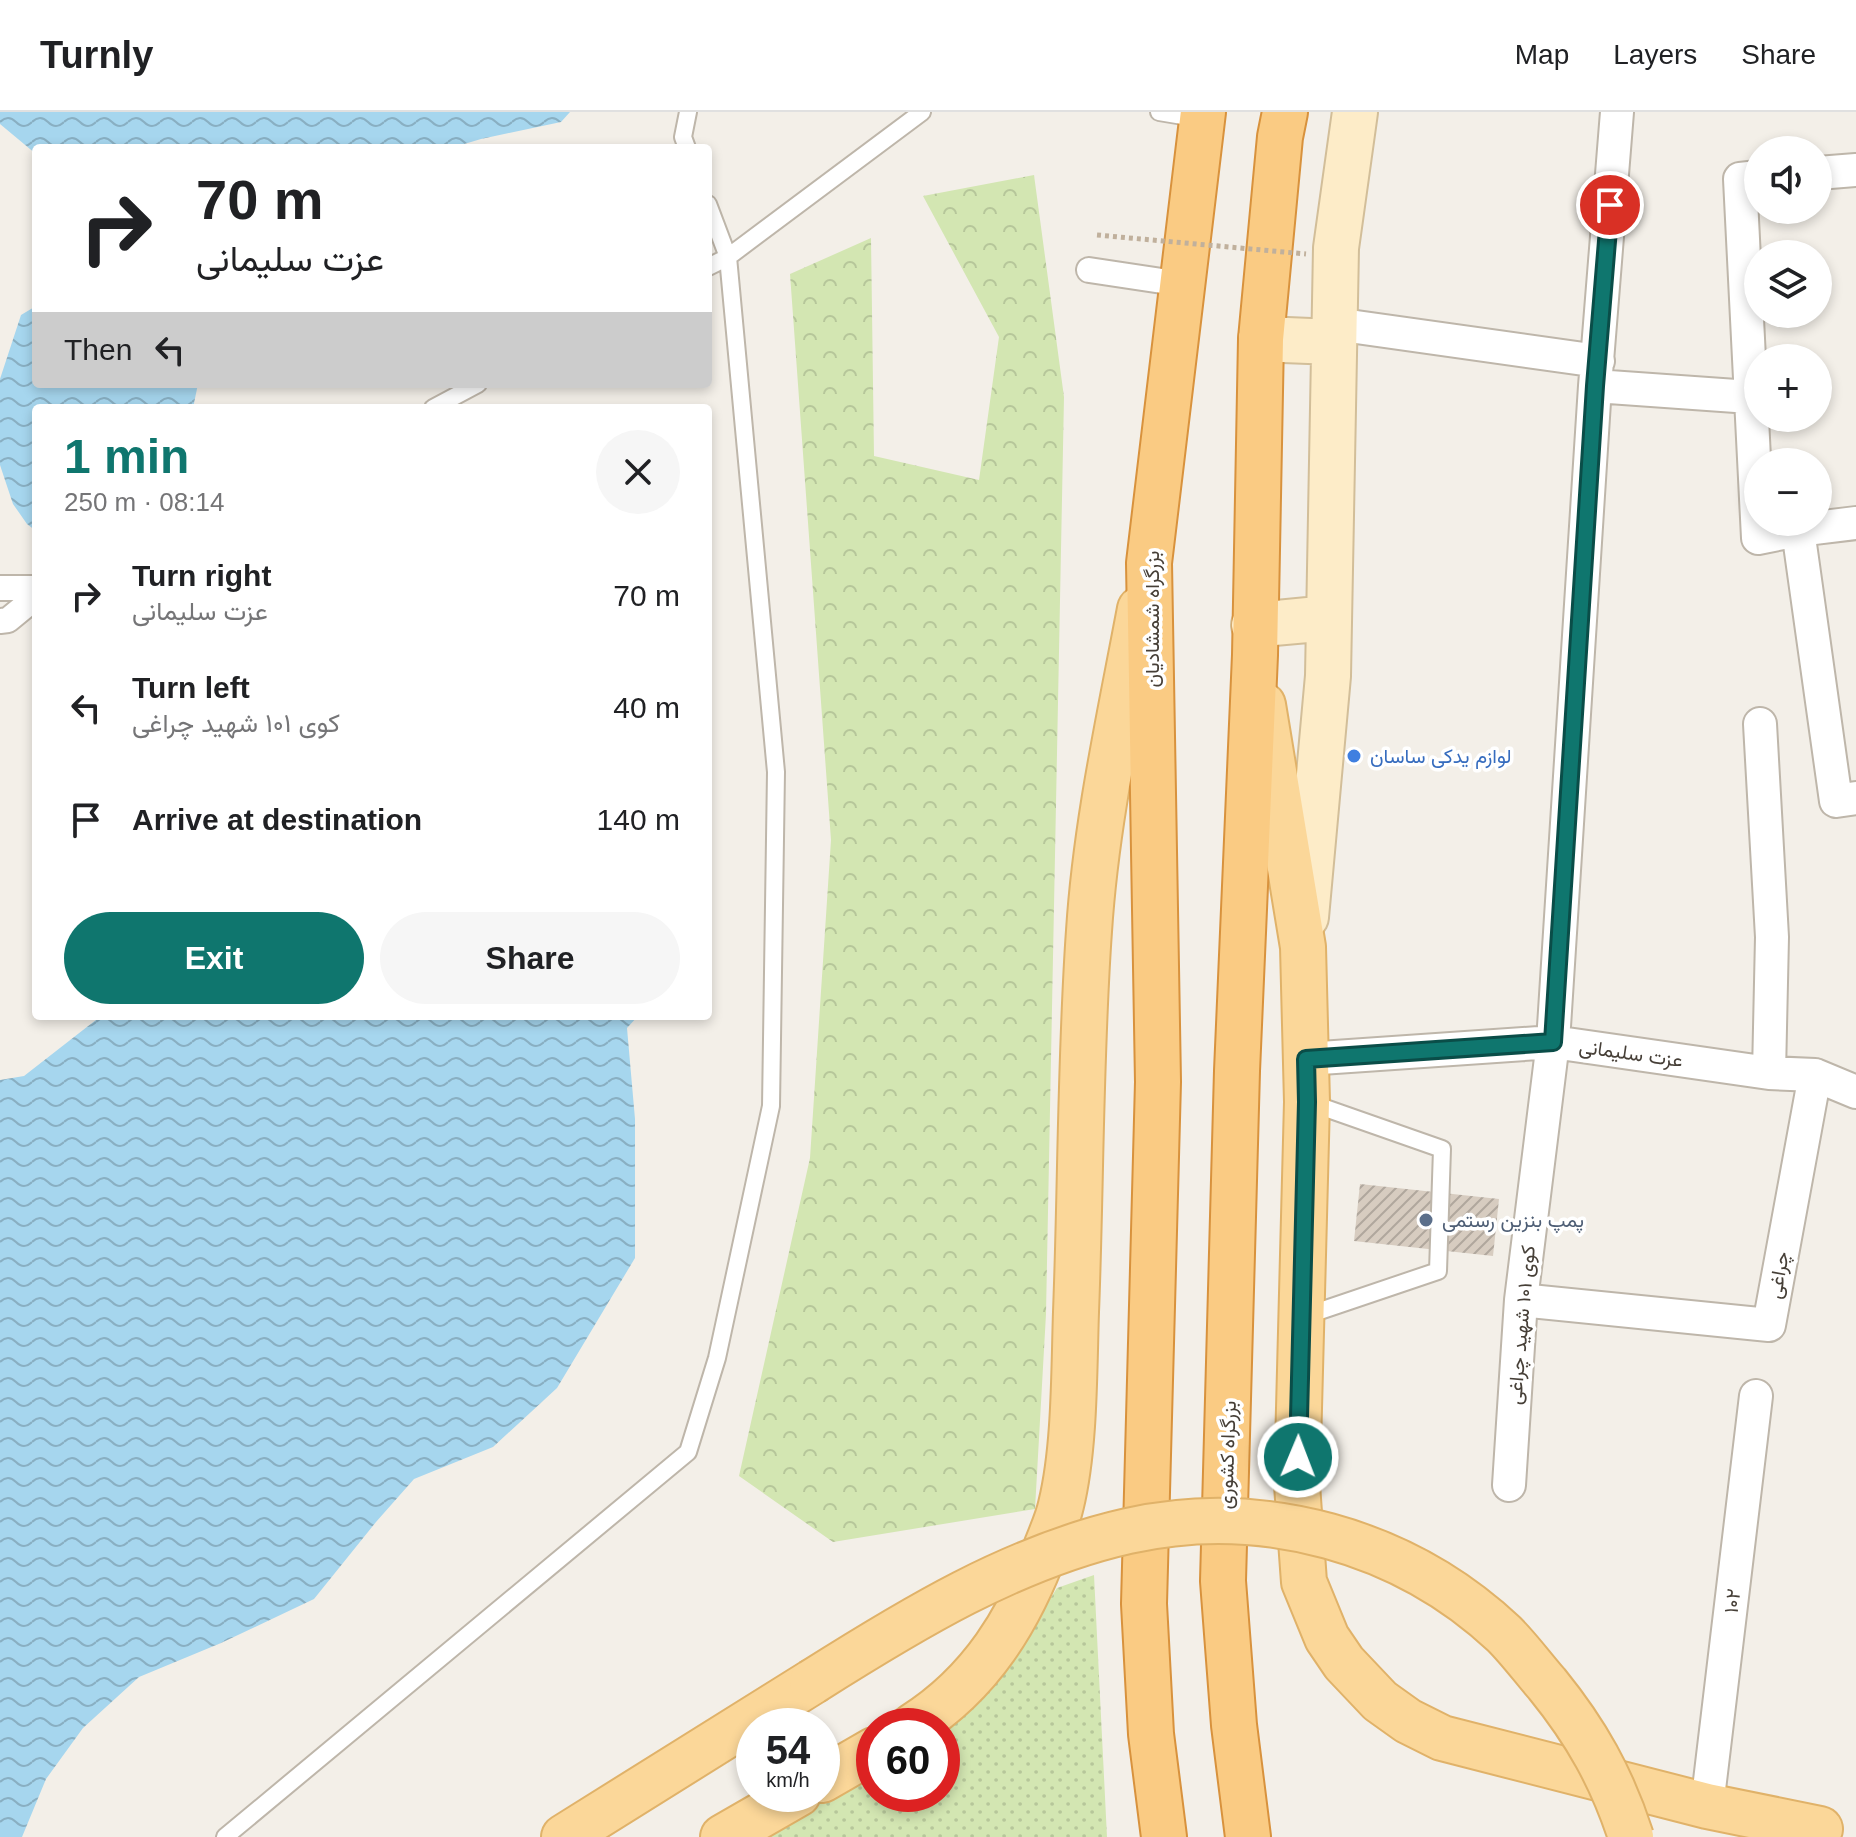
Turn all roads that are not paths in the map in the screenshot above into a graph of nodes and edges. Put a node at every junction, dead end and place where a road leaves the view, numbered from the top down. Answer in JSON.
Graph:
{"nodes":[{"id":1,"x":688,"y":112,"type":"edge"},
{"id":2,"x":922,"y":112,"type":"edge"},
{"id":3,"x":1159,"y":112,"type":"edge"},
{"id":4,"x":1285,"y":112,"type":"edge"},
{"id":5,"x":1355,"y":112,"type":"edge"},
{"id":6,"x":1617,"y":112,"type":"edge"},
{"id":7,"x":1202,"y":114,"type":"edge"},
{"id":8,"x":686,"y":144,"type":"edge"},
{"id":9,"x":1856,"y":170,"type":"edge"},
{"id":10,"x":1832,"y":172,"type":"edge"},
{"id":11,"x":1744,"y":179,"type":"edge"},
{"id":12,"x":712,"y":215,"type":"edge"},
{"id":13,"x":728,"y":257,"type":"junction"},
{"id":14,"x":712,"y":265,"type":"edge"},
{"id":15,"x":1089,"y":270,"type":"dead end"},
{"id":16,"x":1182,"y":284,"type":"junction"},
{"id":17,"x":1324,"y":329,"type":"junction"},
{"id":18,"x":1261,"y":339,"type":"junction"},
{"id":19,"x":1748,"y":344,"type":"edge"},
{"id":20,"x":1596,"y":374,"type":"junction"},
{"id":21,"x":470,"y":388,"type":"edge"},
{"id":22,"x":1744,"y":396,"type":"edge"},
{"id":23,"x":440,"y":404,"type":"edge"},
{"id":24,"x":1856,"y":523,"type":"edge"},
{"id":25,"x":1832,"y":526,"type":"edge"},
{"id":26,"x":1799,"y":536,"type":"edge"},
{"id":27,"x":1149,"y":563,"type":"junction"},
{"id":28,"x":0,"y":588,"type":"edge"},
{"id":29,"x":32,"y":588,"type":"edge"},
{"id":30,"x":32,"y":600,"type":"edge"},
{"id":31,"x":1329,"y":618,"type":"junction"},
{"id":32,"x":0,"y":621,"type":"edge"},
{"id":33,"x":1254,"y":640,"type":"junction"},
{"id":34,"x":1760,"y":724,"type":"dead end"},
{"id":35,"x":1856,"y":798,"type":"edge"},
{"id":36,"x":1303,"y":947,"type":"junction"},
{"id":37,"x":1553,"y":1042,"type":"junction"},
{"id":38,"x":1306,"y":1059,"type":"junction"},
{"id":39,"x":1769,"y":1073,"type":"junction"},
{"id":40,"x":1815,"y":1075,"type":"junction"},
{"id":41,"x":1856,"y":1092,"type":"edge"},
{"id":42,"x":1307,"y":1102,"type":"junction"},
{"id":43,"x":1521,"y":1300,"type":"junction"},
{"id":44,"x":1300,"y":1318,"type":"junction"},
{"id":45,"x":1756,"y":1396,"type":"dead end"},
{"id":46,"x":1509,"y":1485,"type":"dead end"},
{"id":47,"x":935,"y":1708,"type":"edge"},
{"id":48,"x":767,"y":1812,"type":"edge"},
{"id":49,"x":1718,"y":1821,"type":"edge"},
{"id":50,"x":1247,"y":1828,"type":"edge"},
{"id":51,"x":1838,"y":1828,"type":"edge"},
{"id":52,"x":1164,"y":1831,"type":"edge"},
{"id":53,"x":225,"y":1837,"type":"edge"},
{"id":54,"x":564,"y":1837,"type":"edge"},
{"id":55,"x":723,"y":1837,"type":"edge"},
{"id":56,"x":1631,"y":1837,"type":"edge"}],
"edges":[{"from":1,"to":8,"type":"lane"},
{"from":2,"to":13,"type":"lane"},
{"from":3,"to":7,"type":"lane"},
{"from":4,"to":18,"type":"highway"},
{"from":5,"to":17,"type":"main road"},
{"from":6,"to":20,"type":"street","name":"کوی ۱۰۱ شهید چراغی"},
{"from":7,"to":16,"type":"highway","name":"بزرگراه شمشادیان"},
{"from":9,"to":10,"type":"street"},
{"from":11,"to":19,"type":"street"},
{"from":12,"to":13,"type":"lane"},
{"from":13,"to":14,"type":"lane"},
{"from":13,"to":53,"type":"lane"},
{"from":15,"to":16,"type":"street"},
{"from":16,"to":27,"type":"highway","name":"بزرگراه شمشادیان"},
{"from":17,"to":18,"type":"main road"},
{"from":17,"to":20,"type":"street"},
{"from":17,"to":31,"type":"main road"},
{"from":18,"to":33,"type":"highway"},
{"from":20,"to":22,"type":"street"},
{"from":20,"to":37,"type":"street","name":"کوی ۱۰۱ شهید چراغی"},
{"from":21,"to":23,"type":"lane"},
{"from":24,"to":25,"type":"street"},
{"from":26,"to":35,"type":"street"},
{"from":27,"to":47,"type":"main road"},
{"from":27,"to":52,"type":"highway","name":"بزرگراه شمشادیان"},
{"from":28,"to":29,"type":"street"},
{"from":30,"to":32,"type":"street"},
{"from":31,"to":33,"type":"main road"},
{"from":31,"to":36,"type":"main road"},
{"from":33,"to":36,"type":"main road"},
{"from":33,"to":50,"type":"highway","name":"بزرگراه کشوری"},
{"from":34,"to":39,"type":"street"},
{"from":36,"to":38,"type":"main road"},
{"from":37,"to":38,"type":"street","name":"عزت سلیمانی"},
{"from":37,"to":39,"type":"street","name":"عزت سلیمانی"},
{"from":37,"to":43,"type":"street","name":"کوی ۱۰۱ شهید چراغی"},
{"from":38,"to":42,"type":"main road"},
{"from":39,"to":40,"type":"street","name":"عزت سلیمانی"},
{"from":40,"to":41,"type":"street","name":"عزت سلیمانی"},
{"from":40,"to":43,"type":"street","name":"چراغی"},
{"from":42,"to":44,"type":"main road"},
{"from":42,"to":44,"type":"lane"},
{"from":43,"to":46,"type":"street","name":"کوی ۱۰۱ شهید چراغی"},
{"from":44,"to":49,"type":"main road"},
{"from":45,"to":49,"type":"street","name":"۱۰۲"},
{"from":48,"to":55,"type":"main road"},
{"from":49,"to":51,"type":"main road"},
{"from":54,"to":56,"type":"main road","bridge":true}]}
